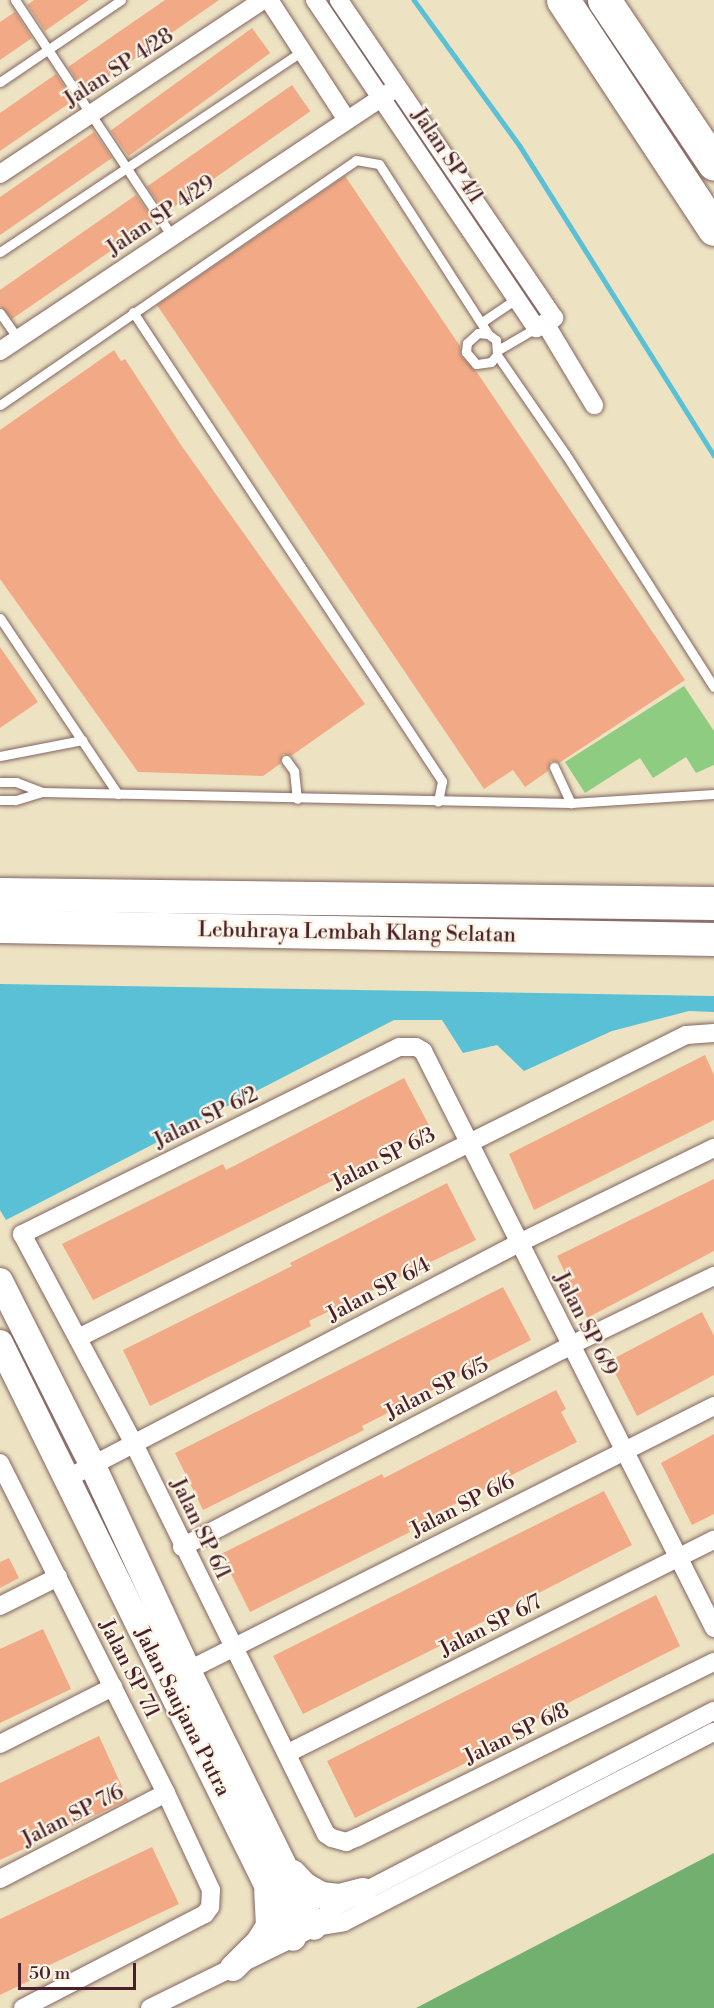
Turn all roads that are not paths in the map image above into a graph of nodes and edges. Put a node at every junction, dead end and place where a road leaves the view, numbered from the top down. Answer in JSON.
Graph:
{"nodes":[{"id":1,"x":15,"y":0,"type":"edge"},
{"id":2,"x":122,"y":0,"type":"edge"},
{"id":3,"x":263,"y":0,"type":"edge"},
{"id":4,"x":269,"y":0,"type":"edge"},
{"id":5,"x":315,"y":0,"type":"edge"},
{"id":6,"x":339,"y":0,"type":"edge"},
{"id":7,"x":563,"y":0,"type":"edge"},
{"id":8,"x":604,"y":0,"type":"edge"},
{"id":9,"x":48,"y":50,"type":"junction"},
{"id":10,"x":303,"y":51,"type":"junction"},
{"id":11,"x":0,"y":82,"type":"edge"},
{"id":12,"x":398,"y":86,"type":"junction"},
{"id":13,"x":380,"y":98,"type":"junction"},
{"id":14,"x":91,"y":114,"type":"junction"},
{"id":15,"x":348,"y":120,"type":"junction"},
{"id":16,"x":714,"y":165,"type":"edge"},
{"id":17,"x":127,"y":168,"type":"junction"},
{"id":18,"x":0,"y":174,"type":"edge"},
{"id":19,"x":714,"y":229,"type":"edge"},
{"id":20,"x":172,"y":236,"type":"junction"},
{"id":21,"x":0,"y":252,"type":"edge"},
{"id":22,"x":516,"y":299,"type":"junction"},
{"id":23,"x":133,"y":312,"type":"junction"},
{"id":24,"x":0,"y":313,"type":"edge"},
{"id":25,"x":482,"y":322,"type":"junction"},
{"id":26,"x":541,"y":326,"type":"junction"},
{"id":27,"x":489,"y":334,"type":"junction"},
{"id":28,"x":18,"y":339,"type":"junction"},
{"id":29,"x":0,"y":351,"type":"edge"},
{"id":30,"x":498,"y":352,"type":"junction"},
{"id":31,"x":0,"y":405,"type":"edge"},
{"id":32,"x":594,"y":405,"type":"dead end"},
{"id":33,"x":0,"y":618,"type":"edge"},
{"id":34,"x":714,"y":687,"type":"edge"},
{"id":35,"x":82,"y":740,"type":"junction"},
{"id":36,"x":0,"y":756,"type":"edge"},
{"id":37,"x":286,"y":760,"type":"dead end"},
{"id":38,"x":554,"y":767,"type":"dead end"},
{"id":39,"x":0,"y":782,"type":"edge"},
{"id":40,"x":42,"y":792,"type":"junction"},
{"id":41,"x":118,"y":794,"type":"junction"},
{"id":42,"x":714,"y":794,"type":"edge"},
{"id":43,"x":297,"y":799,"type":"junction"},
{"id":44,"x":0,"y":800,"type":"edge"},
{"id":45,"x":438,"y":802,"type":"junction"},
{"id":46,"x":571,"y":803,"type":"junction"},
{"id":47,"x":0,"y":894,"type":"edge"},
{"id":48,"x":714,"y":903,"type":"edge"},
{"id":49,"x":0,"y":926,"type":"edge"},
{"id":50,"x":714,"y":939,"type":"edge"},
{"id":51,"x":714,"y":1033,"type":"edge"},
{"id":52,"x":411,"y":1045,"type":"joint"},
{"id":53,"x":469,"y":1142,"type":"junction"},
{"id":54,"x":714,"y":1148,"type":"edge"},
{"id":55,"x":22,"y":1234,"type":"joint"},
{"id":56,"x":519,"y":1242,"type":"junction"},
{"id":57,"x":714,"y":1276,"type":"edge"},
{"id":58,"x":0,"y":1281,"type":"edge"},
{"id":59,"x":78,"y":1338,"type":"junction"},
{"id":60,"x":0,"y":1343,"type":"edge"},
{"id":61,"x":571,"y":1345,"type":"junction"},
{"id":62,"x":714,"y":1406,"type":"edge"},
{"id":63,"x":134,"y":1444,"type":"junction"},
{"id":64,"x":623,"y":1450,"type":"junction"},
{"id":65,"x":93,"y":1466,"type":"junction"},
{"id":66,"x":1,"y":1468,"type":"edge"},
{"id":67,"x":68,"y":1478,"type":"junction"},
{"id":68,"x":714,"y":1539,"type":"edge"},
{"id":69,"x":182,"y":1546,"type":"junction"},
{"id":70,"x":680,"y":1557,"type":"junction"},
{"id":71,"x":58,"y":1577,"type":"junction"},
{"id":72,"x":0,"y":1606,"type":"edge"},
{"id":73,"x":714,"y":1628,"type":"edge"},
{"id":74,"x":233,"y":1647,"type":"junction"},
{"id":75,"x":714,"y":1662,"type":"edge"},
{"id":76,"x":177,"y":1677,"type":"junction"},
{"id":77,"x":113,"y":1687,"type":"junction"},
{"id":78,"x":714,"y":1711,"type":"edge"},
{"id":79,"x":714,"y":1732,"type":"edge"},
{"id":80,"x":0,"y":1744,"type":"edge"},
{"id":81,"x":288,"y":1753,"type":"junction"},
{"id":82,"x":166,"y":1793,"type":"junction"},
{"id":83,"x":338,"y":1841,"type":"joint"},
{"id":84,"x":272,"y":1866,"type":"junction"},
{"id":85,"x":0,"y":1878,"type":"edge"},
{"id":86,"x":363,"y":1891,"type":"junction"},
{"id":87,"x":304,"y":1932,"type":"junction"},
{"id":88,"x":233,"y":1968,"type":"junction"},
{"id":89,"x":23,"y":2008,"type":"edge"},
{"id":90,"x":150,"y":2008,"type":"edge"}],
"edges":[{"from":1,"to":9,"type":"lane"},
{"from":2,"to":9,"type":"lane"},
{"from":3,"to":14,"type":"street","name":"Jalan SP 4/28"},
{"from":4,"to":10,"type":"street"},
{"from":5,"to":13,"type":"street","name":"Jalan SP 4/1"},
{"from":6,"to":12,"type":"street","name":"Jalan SP 4/1"},
{"from":7,"to":19,"type":"highway"},
{"from":8,"to":16,"type":"highway"},
{"from":9,"to":11,"type":"lane"},
{"from":9,"to":14,"type":"lane"},
{"from":10,"to":15,"type":"street"},
{"from":10,"to":17,"type":"lane"},
{"from":12,"to":13,"type":"street","name":"Jalan SP 4/29"},
{"from":12,"to":26,"type":"street","name":"Jalan SP 4/1"},
{"from":13,"to":15,"type":"street","name":"Jalan SP 4/29"},
{"from":13,"to":22,"type":"street","name":"Jalan SP 4/1"},
{"from":14,"to":17,"type":"lane"},
{"from":14,"to":18,"type":"street","name":"Jalan SP 4/28"},
{"from":15,"to":20,"type":"street","name":"Jalan SP 4/29"},
{"from":17,"to":20,"type":"lane"},
{"from":17,"to":21,"type":"lane"},
{"from":20,"to":28,"type":"street","name":"Jalan SP 4/29"},
{"from":22,"to":25,"type":"lane"},
{"from":22,"to":26,"type":"street","name":"Jalan SP 4/1"},
{"from":23,"to":25,"type":"lane"},
{"from":23,"to":31,"type":"lane"},
{"from":23,"to":45,"type":"lane"},
{"from":24,"to":28,"type":"lane"},
{"from":25,"to":27,"type":"lane"},
{"from":26,"to":30,"type":"lane"},
{"from":26,"to":32,"type":"street","name":"Jalan SP 4/1"},
{"from":27,"to":30,"type":"lane"},
{"from":27,"to":30,"type":"lane"},
{"from":28,"to":29,"type":"street","name":"Jalan SP 4/29"},
{"from":30,"to":34,"type":"lane"},
{"from":33,"to":35,"type":"lane"},
{"from":35,"to":36,"type":"lane"},
{"from":35,"to":41,"type":"lane"},
{"from":37,"to":43,"type":"lane"},
{"from":38,"to":46,"type":"lane"},
{"from":39,"to":40,"type":"lane"},
{"from":40,"to":41,"type":"lane"},
{"from":40,"to":44,"type":"lane"},
{"from":41,"to":43,"type":"lane"},
{"from":42,"to":46,"type":"lane"},
{"from":43,"to":45,"type":"lane"},
{"from":45,"to":46,"type":"lane"},
{"from":47,"to":48,"type":"highway","name":"Lebuhraya Lembah Klang Selatan"},
{"from":49,"to":50,"type":"highway","name":"Lebuhraya Lembah Klang Selatan"},
{"from":51,"to":53,"type":"street","name":"Jalan SP 6/3"},
{"from":52,"to":53,"type":"street","name":"Jalan SP 6/9"},
{"from":52,"to":55,"type":"street","name":"Jalan SP 6/2"},
{"from":53,"to":56,"type":"street","name":"Jalan SP 6/9"},
{"from":53,"to":59,"type":"street","name":"Jalan SP 6/3"},
{"from":54,"to":56,"type":"street","name":"Jalan SP 6/4"},
{"from":55,"to":59,"type":"street","name":"Jalan SP 6/1"},
{"from":56,"to":61,"type":"street","name":"Jalan SP 6/9"},
{"from":56,"to":63,"type":"street","name":"Jalan SP 6/4"},
{"from":57,"to":61,"type":"street","name":"Jalan SP 6/5"},
{"from":58,"to":65,"type":"main road","name":"Jalan Saujana Putra"},
{"from":59,"to":63,"type":"street","name":"Jalan SP 6/1"},
{"from":60,"to":67,"type":"main road","name":"Jalan Saujana Putra"},
{"from":61,"to":64,"type":"street","name":"Jalan SP 6/9"},
{"from":61,"to":69,"type":"street","name":"Jalan SP 6/5"},
{"from":62,"to":64,"type":"street","name":"Jalan SP 6/6"},
{"from":63,"to":65,"type":"street","name":"Jalan SP 6/4"},
{"from":63,"to":69,"type":"street","name":"Jalan SP 6/1"},
{"from":64,"to":70,"type":"street","name":"Jalan SP 6/9"},
{"from":64,"to":74,"type":"street","name":"Jalan SP 6/6"},
{"from":65,"to":67,"type":"street","name":"Jalan SP 6/4"},
{"from":65,"to":76,"type":"main road","name":"Jalan Saujana Putra"},
{"from":66,"to":71,"type":"street","name":"Jalan SP 7/1"},
{"from":67,"to":76,"type":"main road","name":"Jalan Saujana Putra"},
{"from":68,"to":70,"type":"street","name":"Jalan SP 6/7"},
{"from":69,"to":74,"type":"street","name":"Jalan SP 6/1"},
{"from":70,"to":73,"type":"street","name":"Jalan SP 6/9"},
{"from":70,"to":81,"type":"street","name":"Jalan SP 6/7"},
{"from":71,"to":72,"type":"street"},
{"from":71,"to":77,"type":"street","name":"Jalan SP 7/1"},
{"from":74,"to":76,"type":"street","name":"Jalan SP 6/6"},
{"from":74,"to":81,"type":"street","name":"Jalan SP 6/1"},
{"from":75,"to":83,"type":"street","name":"Jalan SP 6/8"},
{"from":76,"to":84,"type":"main road","name":"Jalan Saujana Putra"},
{"from":77,"to":80,"type":"street"},
{"from":77,"to":82,"type":"street","name":"Jalan SP 7/1"},
{"from":78,"to":86,"type":"street"},
{"from":79,"to":87,"type":"street"},
{"from":81,"to":83,"type":"street","name":"Jalan SP 6/1"},
{"from":82,"to":85,"type":"street","name":"Jalan SP 7/6"},
{"from":82,"to":89,"type":"street","name":"Jalan SP 7/1"},
{"from":84,"to":86,"type":"main road"},
{"from":84,"to":87,"type":"main road","name":"Jalan Saujana Putra"},
{"from":84,"to":88,"type":"main road"},
{"from":86,"to":87,"type":"street"},
{"from":87,"to":88,"type":"street"},
{"from":88,"to":90,"type":"street"}]}
